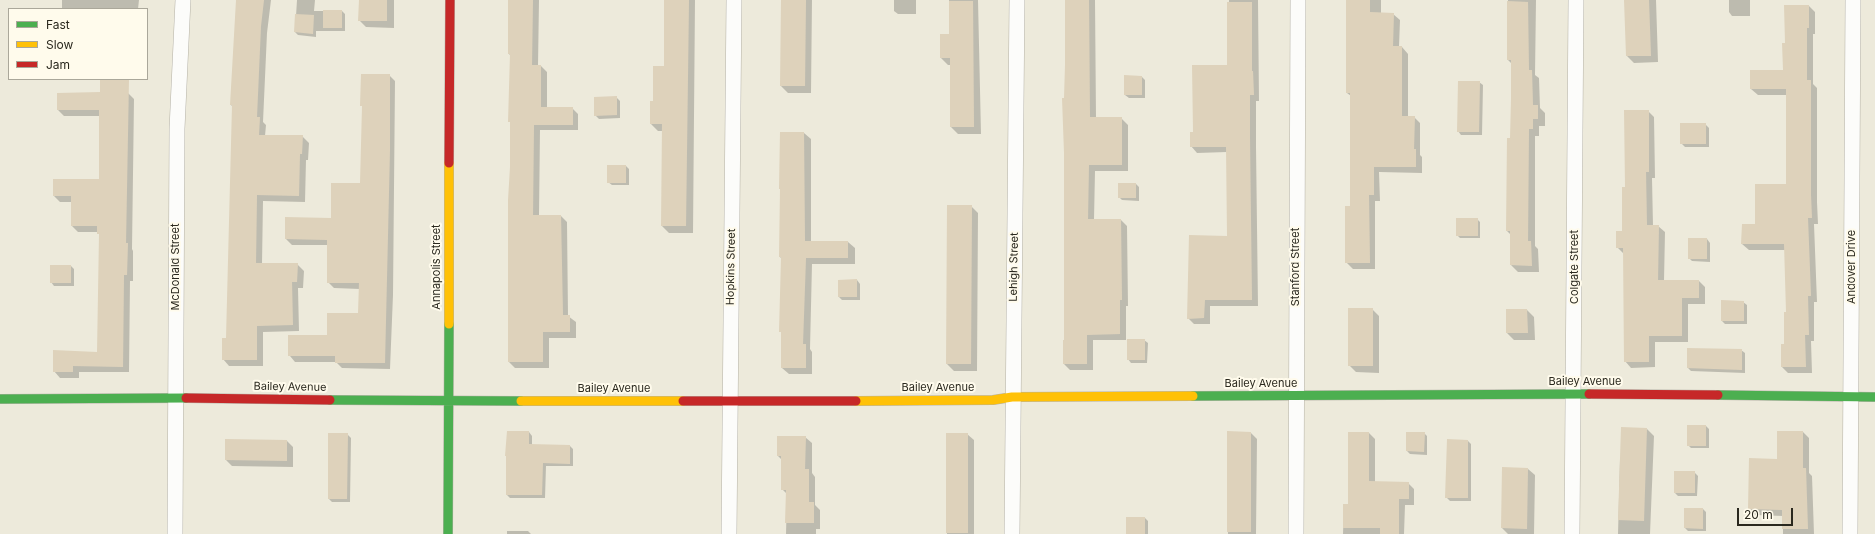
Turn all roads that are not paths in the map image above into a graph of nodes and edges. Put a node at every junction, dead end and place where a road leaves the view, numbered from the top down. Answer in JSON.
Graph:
{"nodes":[{"id":1,"x":183,"y":0,"type":"edge"},
{"id":2,"x":450,"y":0,"type":"edge"},
{"id":3,"x":734,"y":0,"type":"edge"},
{"id":4,"x":1017,"y":0,"type":"edge"},
{"id":5,"x":1298,"y":0,"type":"edge"},
{"id":6,"x":1576,"y":0,"type":"edge"},
{"id":7,"x":1854,"y":0,"type":"edge"},
{"id":8,"x":1573,"y":394,"type":"junction"},
{"id":9,"x":1296,"y":396,"type":"junction"},
{"id":10,"x":1012,"y":397,"type":"junction"},
{"id":11,"x":1852,"y":397,"type":"junction"},
{"id":12,"x":1875,"y":397,"type":"edge"},
{"id":13,"x":175,"y":398,"type":"junction"},
{"id":14,"x":0,"y":399,"type":"edge"},
{"id":15,"x":449,"y":401,"type":"junction"},
{"id":16,"x":730,"y":401,"type":"junction"},
{"id":17,"x":175,"y":534,"type":"edge"},
{"id":18,"x":448,"y":534,"type":"edge"},
{"id":19,"x":729,"y":534,"type":"edge"},
{"id":20,"x":1012,"y":534,"type":"edge"},
{"id":21,"x":1296,"y":534,"type":"edge"},
{"id":22,"x":1572,"y":534,"type":"edge"},
{"id":23,"x":1850,"y":534,"type":"edge"}],
"edges":[{"from":1,"to":13,"type":"street","name":"McDonald Street"},
{"from":2,"to":15,"type":"street","name":"Annapolis Street"},
{"from":3,"to":16,"type":"street","name":"Hopkins Street"},
{"from":4,"to":10,"type":"street","name":"Lehigh Street"},
{"from":5,"to":9,"type":"street","name":"Stanford Street"},
{"from":6,"to":8,"type":"street","name":"Colgate Street"},
{"from":7,"to":11,"type":"street","name":"Andover Drive"},
{"from":8,"to":9,"type":"street","name":"Bailey Avenue"},
{"from":8,"to":11,"type":"street","name":"Bailey Avenue"},
{"from":8,"to":22,"type":"street","name":"Colgate Street"},
{"from":9,"to":10,"type":"street","name":"Bailey Avenue"},
{"from":9,"to":21,"type":"street","name":"Stanford Street"},
{"from":10,"to":16,"type":"street","name":"Bailey Avenue"},
{"from":10,"to":20,"type":"street","name":"Lehigh Street"},
{"from":11,"to":12,"type":"street","name":"Bailey Avenue"},
{"from":11,"to":23,"type":"street","name":"Andover Drive"},
{"from":13,"to":14,"type":"street","name":"Bailey Avenue"},
{"from":13,"to":15,"type":"street","name":"Bailey Avenue"},
{"from":13,"to":17,"type":"street","name":"McDonald Street"},
{"from":15,"to":16,"type":"street","name":"Bailey Avenue"},
{"from":15,"to":18,"type":"street","name":"Annapolis Street"},
{"from":16,"to":19,"type":"street","name":"Hopkins Street"}]}
